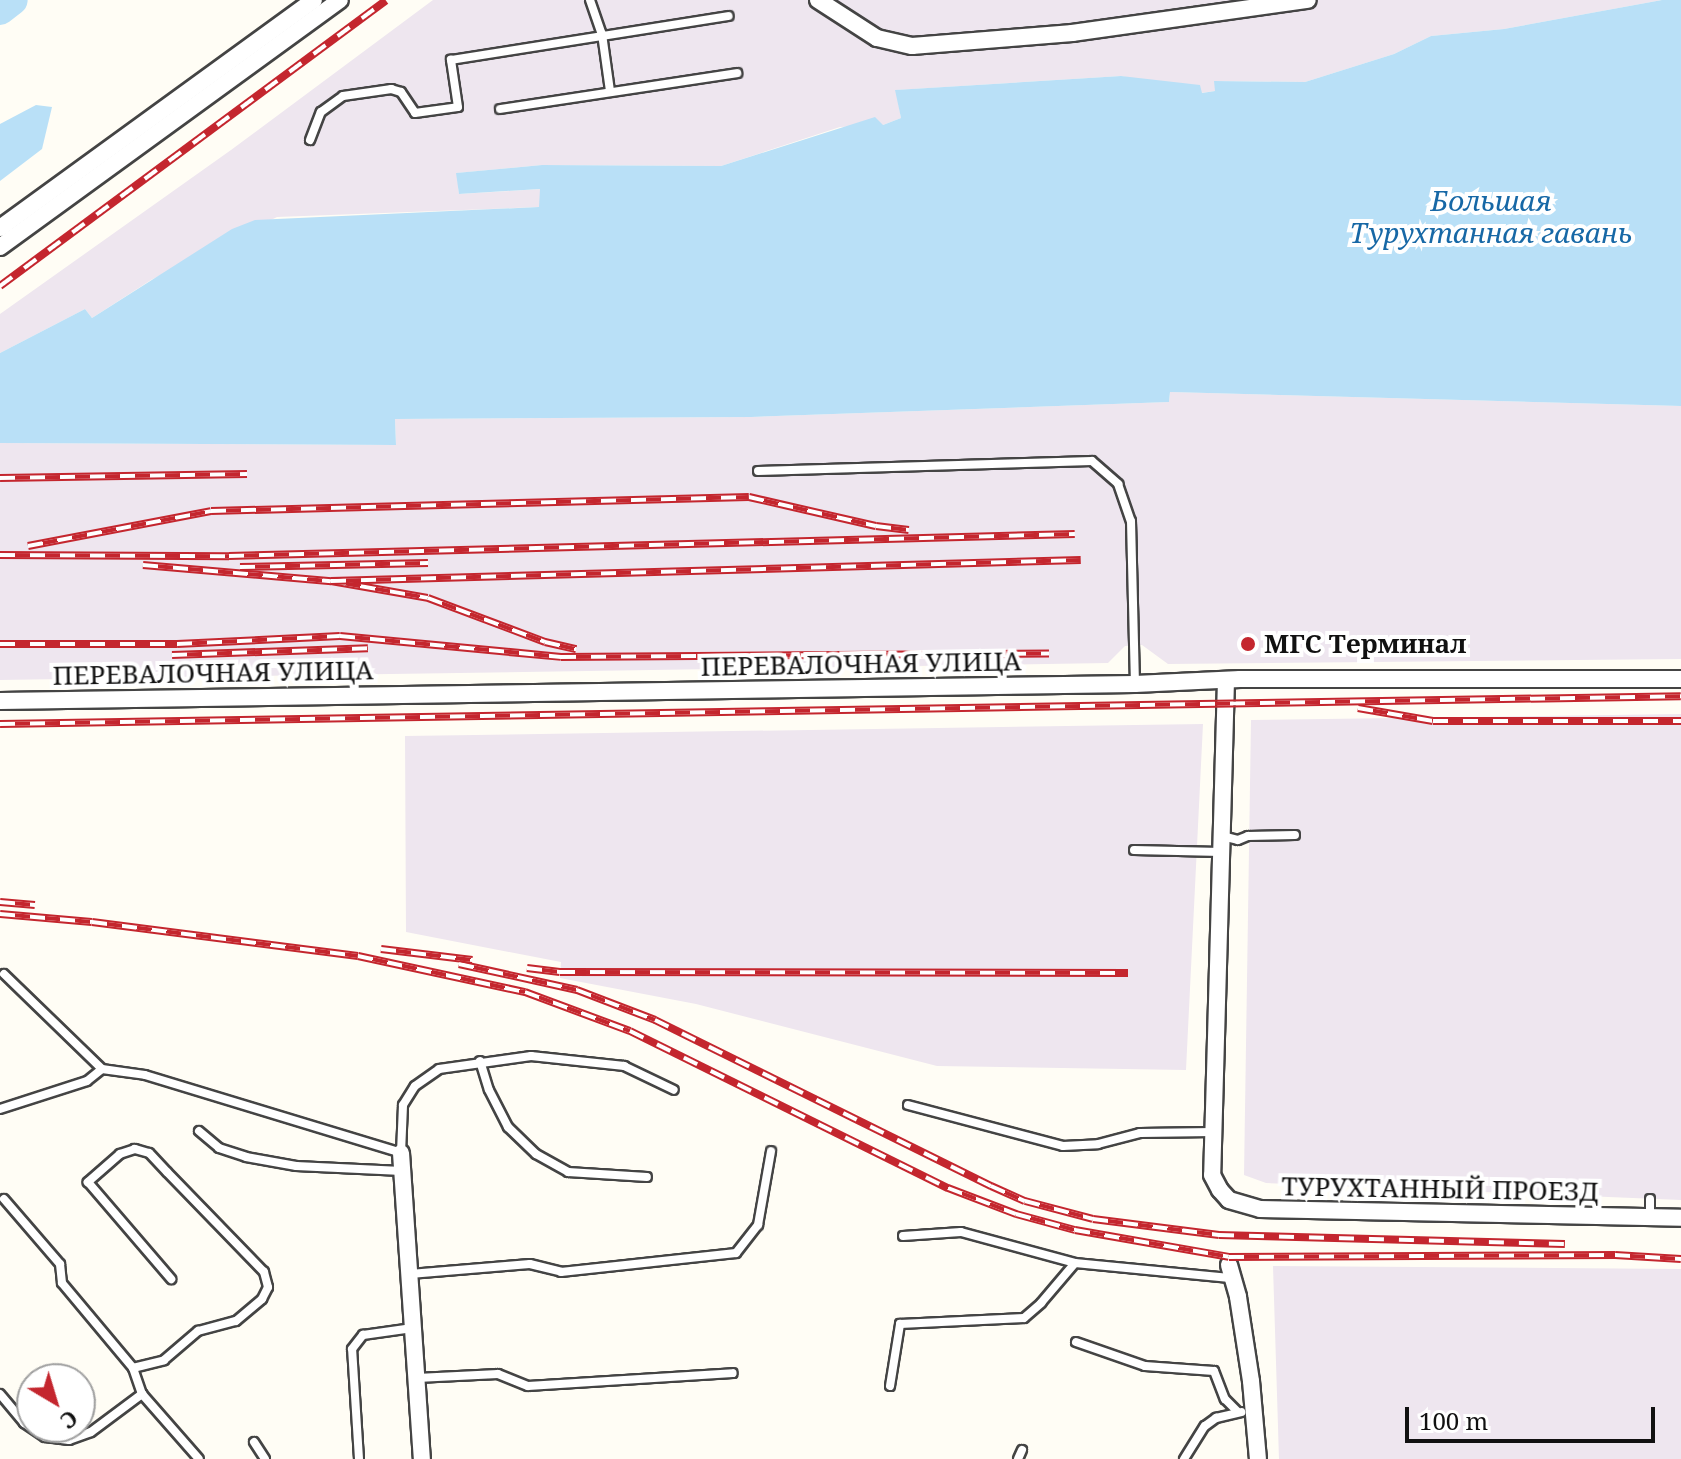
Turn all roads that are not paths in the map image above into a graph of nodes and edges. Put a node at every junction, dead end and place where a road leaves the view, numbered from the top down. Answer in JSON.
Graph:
{"nodes":[{"id":1,"x":314,"y":0,"type":"edge"},
{"id":2,"x":340,"y":0,"type":"edge"},
{"id":3,"x":590,"y":0,"type":"edge"},
{"id":4,"x":818,"y":0,"type":"edge"},
{"id":5,"x":1308,"y":0,"type":"edge"},
{"id":6,"x":729,"y":16,"type":"dead end"},
{"id":7,"x":602,"y":34,"type":"junction"},
{"id":8,"x":737,"y":73,"type":"dead end"},
{"id":9,"x":610,"y":91,"type":"junction"},
{"id":10,"x":500,"y":109,"type":"dead end"},
{"id":11,"x":310,"y":140,"type":"dead end"},
{"id":12,"x":0,"y":228,"type":"edge"},
{"id":13,"x":0,"y":247,"type":"edge"},
{"id":14,"x":758,"y":471,"type":"dead end"},
{"id":15,"x":1681,"y":679,"type":"edge"},
{"id":16,"x":1226,"y":680,"type":"junction"},
{"id":17,"x":1135,"y":684,"type":"junction"},
{"id":18,"x":0,"y":701,"type":"edge"},
{"id":19,"x":1295,"y":835,"type":"dead end"},
{"id":20,"x":1222,"y":844,"type":"junction"},
{"id":21,"x":1134,"y":850,"type":"dead end"},
{"id":22,"x":4,"y":974,"type":"dead end"},
{"id":23,"x":480,"y":1061,"type":"junction"},
{"id":24,"x":102,"y":1069,"type":"junction"},
{"id":25,"x":674,"y":1090,"type":"dead end"},
{"id":26,"x":908,"y":1105,"type":"dead end"},
{"id":27,"x":0,"y":1109,"type":"edge"},
{"id":28,"x":199,"y":1131,"type":"dead end"},
{"id":29,"x":1213,"y":1132,"type":"junction"},
{"id":30,"x":771,"y":1151,"type":"dead end"},
{"id":31,"x":401,"y":1153,"type":"junction"},
{"id":32,"x":402,"y":1171,"type":"junction"},
{"id":33,"x":647,"y":1177,"type":"dead end"},
{"id":34,"x":4,"y":1199,"type":"dead end"},
{"id":35,"x":1650,"y":1199,"type":"dead end"},
{"id":36,"x":1650,"y":1217,"type":"junction"},
{"id":37,"x":1681,"y":1218,"type":"edge"},
{"id":38,"x":903,"y":1236,"type":"dead end"},
{"id":39,"x":1075,"y":1263,"type":"junction"},
{"id":40,"x":1231,"y":1271,"type":"joint"},
{"id":41,"x":409,"y":1275,"type":"junction"},
{"id":42,"x":171,"y":1279,"type":"dead end"},
{"id":43,"x":413,"y":1328,"type":"junction"},
{"id":44,"x":1076,"y":1342,"type":"dead end"},
{"id":45,"x":133,"y":1368,"type":"junction"},
{"id":46,"x":733,"y":1373,"type":"dead end"},
{"id":47,"x":416,"y":1378,"type":"junction"},
{"id":48,"x":890,"y":1386,"type":"dead end"},
{"id":49,"x":142,"y":1394,"type":"junction"},
{"id":50,"x":2,"y":1400,"type":"edge"},
{"id":51,"x":1246,"y":1411,"type":"junction"},
{"id":52,"x":254,"y":1442,"type":"dead end"},
{"id":53,"x":1022,"y":1450,"type":"dead end"},
{"id":54,"x":199,"y":1459,"type":"edge"},
{"id":55,"x":265,"y":1459,"type":"edge"},
{"id":56,"x":359,"y":1459,"type":"edge"},
{"id":57,"x":422,"y":1459,"type":"edge"},
{"id":58,"x":1018,"y":1459,"type":"edge"},
{"id":59,"x":1184,"y":1459,"type":"edge"},
{"id":60,"x":1258,"y":1459,"type":"edge"}],
"edges":[{"from":1,"to":12,"type":"street"},
{"from":2,"to":13,"type":"street"},
{"from":3,"to":7,"type":"lane"},
{"from":4,"to":5,"type":"street"},
{"from":6,"to":7,"type":"lane"},
{"from":7,"to":9,"type":"lane"},
{"from":7,"to":11,"type":"lane"},
{"from":8,"to":9,"type":"lane"},
{"from":9,"to":10,"type":"lane"},
{"from":14,"to":17,"type":"lane"},
{"from":15,"to":16,"type":"street","name":"ПЕРЕВАЛОЧНАЯ УЛИЦА"},
{"from":16,"to":17,"type":"street","name":"ПЕРЕВАЛОЧНАЯ УЛИЦА"},
{"from":16,"to":20,"type":"street"},
{"from":17,"to":18,"type":"street","name":"ПЕРЕВАЛОЧНАЯ УЛИЦА"},
{"from":19,"to":20,"type":"lane"},
{"from":20,"to":21,"type":"lane"},
{"from":20,"to":29,"type":"street"},
{"from":22,"to":24,"type":"lane"},
{"from":23,"to":25,"type":"lane"},
{"from":23,"to":31,"type":"lane"},
{"from":23,"to":33,"type":"lane"},
{"from":24,"to":27,"type":"lane"},
{"from":24,"to":31,"type":"lane"},
{"from":26,"to":29,"type":"lane"},
{"from":28,"to":32,"type":"lane"},
{"from":29,"to":36,"type":"street","name":"ТУРУХТАННЫЙ ПРОЕЗД"},
{"from":30,"to":41,"type":"lane"},
{"from":31,"to":32,"type":"street"},
{"from":32,"to":41,"type":"street"},
{"from":34,"to":45,"type":"lane"},
{"from":35,"to":36,"type":"lane"},
{"from":36,"to":37,"type":"street","name":"ТУРУХТАННЫЙ ПРОЕЗД"},
{"from":38,"to":39,"type":"lane"},
{"from":39,"to":40,"type":"lane"},
{"from":39,"to":48,"type":"lane"},
{"from":40,"to":51,"type":"street"},
{"from":41,"to":43,"type":"street"},
{"from":42,"to":45,"type":"lane"},
{"from":43,"to":47,"type":"street"},
{"from":43,"to":56,"type":"lane"},
{"from":44,"to":51,"type":"lane"},
{"from":45,"to":49,"type":"lane"},
{"from":46,"to":47,"type":"lane"},
{"from":47,"to":57,"type":"street"},
{"from":49,"to":50,"type":"lane"},
{"from":49,"to":54,"type":"lane"},
{"from":51,"to":59,"type":"lane"},
{"from":51,"to":60,"type":"street"},
{"from":52,"to":55,"type":"lane"},
{"from":53,"to":58,"type":"lane"}]}
